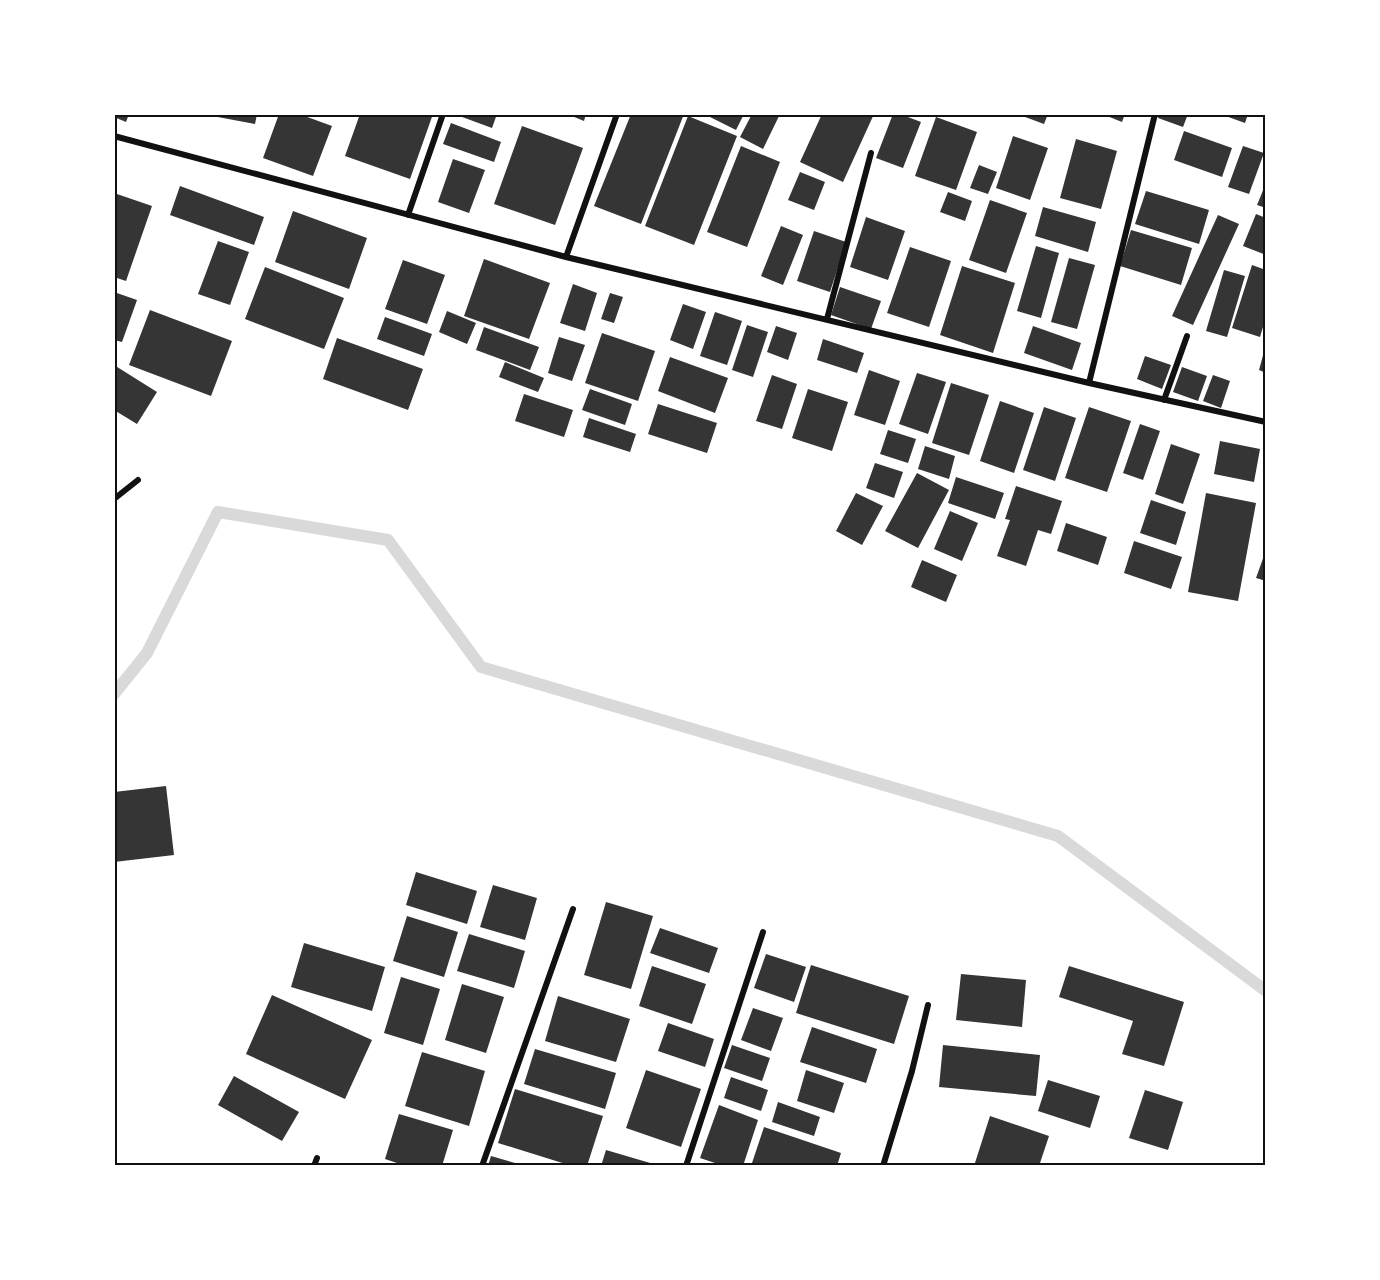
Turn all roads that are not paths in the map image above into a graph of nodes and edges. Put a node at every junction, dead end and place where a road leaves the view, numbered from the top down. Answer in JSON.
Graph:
{"nodes":[{"id":1,"x":443,"y":114,"type":"edge"},
{"id":2,"x":617,"y":114,"type":"edge"},
{"id":3,"x":1155,"y":114,"type":"edge"},
{"id":4,"x":114,"y":136,"type":"edge"},
{"id":5,"x":871,"y":153,"type":"dead end"},
{"id":6,"x":408,"y":215,"type":"junction"},
{"id":7,"x":566,"y":256,"type":"junction"},
{"id":8,"x":827,"y":319,"type":"junction"},
{"id":9,"x":1187,"y":336,"type":"dead end"},
{"id":10,"x":1089,"y":383,"type":"junction"},
{"id":11,"x":1164,"y":400,"type":"junction"},
{"id":12,"x":1266,"y":422,"type":"edge"},
{"id":13,"x":138,"y":480,"type":"dead end"},
{"id":14,"x":114,"y":499,"type":"edge"},
{"id":15,"x":573,"y":909,"type":"dead end"},
{"id":16,"x":763,"y":932,"type":"dead end"},
{"id":17,"x":927,"y":1005,"type":"dead end"},
{"id":18,"x":317,"y":1158,"type":"dead end"},
{"id":19,"x":314,"y":1166,"type":"edge"},
{"id":20,"x":482,"y":1166,"type":"edge"},
{"id":21,"x":686,"y":1166,"type":"edge"},
{"id":22,"x":883,"y":1166,"type":"edge"}],
"edges":[{"from":1,"to":6,"type":"street"},
{"from":2,"to":7,"type":"street"},
{"from":3,"to":10,"type":"street"},
{"from":4,"to":6,"type":"street"},
{"from":5,"to":8,"type":"street"},
{"from":6,"to":7,"type":"street"},
{"from":7,"to":8,"type":"street"},
{"from":8,"to":10,"type":"street"},
{"from":9,"to":11,"type":"street"},
{"from":10,"to":11,"type":"street"},
{"from":11,"to":12,"type":"street"},
{"from":13,"to":14,"type":"street"},
{"from":15,"to":20,"type":"street"},
{"from":16,"to":21,"type":"street"},
{"from":17,"to":22,"type":"street"},
{"from":18,"to":19,"type":"street"}]}
